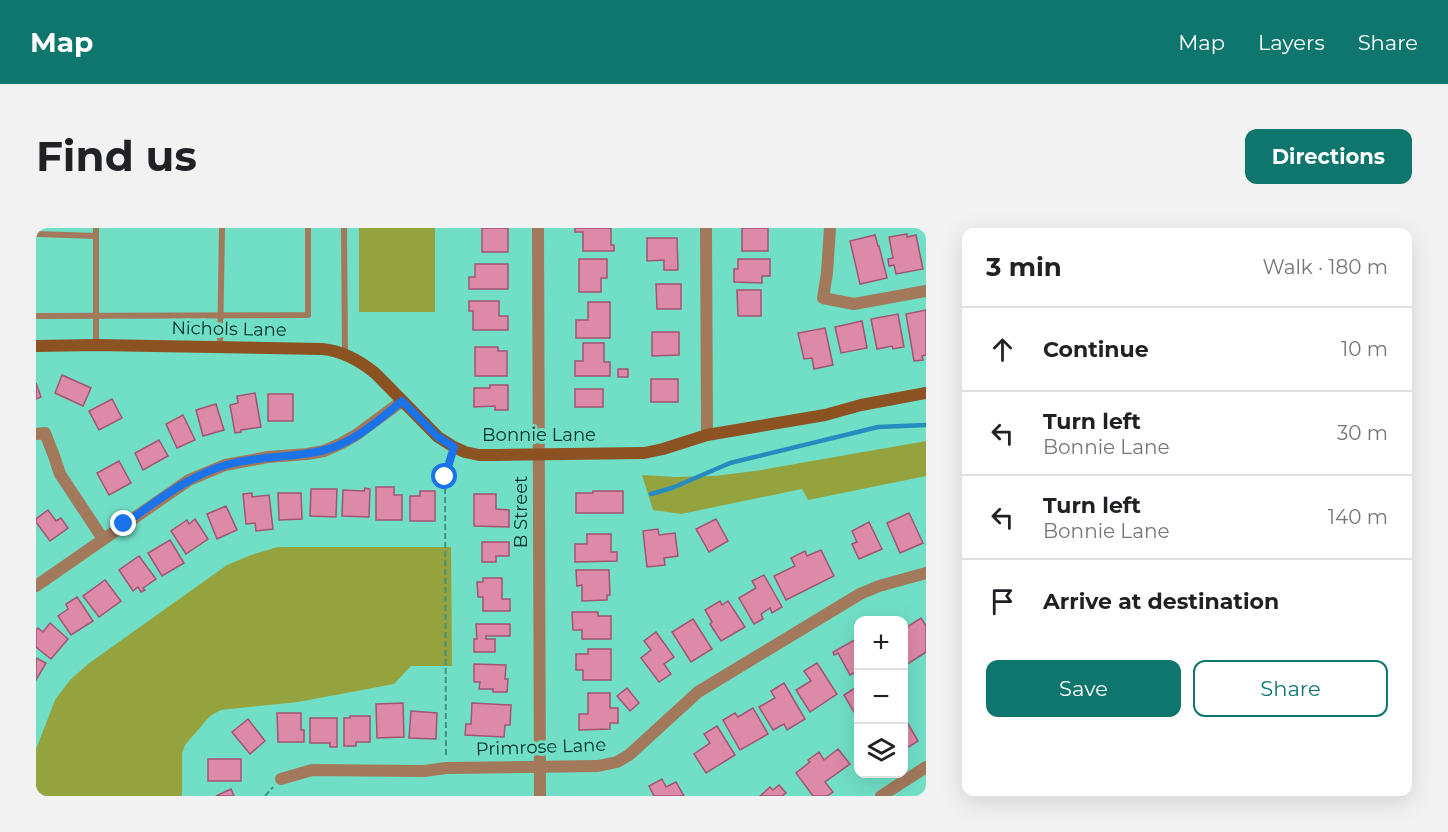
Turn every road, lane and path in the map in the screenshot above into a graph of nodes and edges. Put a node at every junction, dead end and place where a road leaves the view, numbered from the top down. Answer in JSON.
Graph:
{"nodes":[{"id":1,"x":96,"y":228,"type":"edge"},
{"id":2,"x":222,"y":228,"type":"edge"},
{"id":3,"x":308,"y":228,"type":"edge"},
{"id":4,"x":344,"y":228,"type":"edge"},
{"id":5,"x":538,"y":228,"type":"edge"},
{"id":6,"x":706,"y":228,"type":"edge"},
{"id":7,"x":830,"y":228,"type":"edge"},
{"id":8,"x":36,"y":234,"type":"edge"},
{"id":9,"x":96,"y":236,"type":"junction"},
{"id":10,"x":926,"y":291,"type":"edge"},
{"id":11,"x":36,"y":316,"type":"edge"},
{"id":12,"x":96,"y":316,"type":"junction"},
{"id":13,"x":221,"y":316,"type":"junction"},
{"id":14,"x":96,"y":345,"type":"junction"},
{"id":15,"x":36,"y":346,"type":"edge"},
{"id":16,"x":220,"y":348,"type":"junction"},
{"id":17,"x":345,"y":353,"type":"junction"},
{"id":18,"x":926,"y":393,"type":"edge"},
{"id":19,"x":402,"y":401,"type":"junction"},
{"id":20,"x":36,"y":434,"type":"edge"},
{"id":21,"x":707,"y":435,"type":"junction"},
{"id":22,"x":454,"y":447,"type":"junction"},
{"id":23,"x":539,"y":455,"type":"junction"},
{"id":24,"x":103,"y":539,"type":"junction"},
{"id":25,"x":926,"y":573,"type":"edge"},
{"id":26,"x":36,"y":586,"type":"edge"},
{"id":27,"x":540,"y":766,"type":"junction"},
{"id":28,"x":926,"y":767,"type":"edge"},
{"id":29,"x":446,"y":768,"type":"junction"},
{"id":30,"x":281,"y":779,"type":"dead end"},
{"id":31,"x":540,"y":796,"type":"edge"},
{"id":32,"x":880,"y":796,"type":"edge"}],
"edges":[{"from":1,"to":9,"type":"lane"},
{"from":2,"to":13,"type":"lane"},
{"from":3,"to":13,"type":"lane"},
{"from":4,"to":17,"type":"lane"},
{"from":5,"to":23,"type":"street","name":"B Street"},
{"from":6,"to":21,"type":"street"},
{"from":7,"to":10,"type":"street"},
{"from":8,"to":9,"type":"lane"},
{"from":9,"to":12,"type":"lane"},
{"from":11,"to":12,"type":"lane"},
{"from":12,"to":13,"type":"lane"},
{"from":12,"to":14,"type":"lane"},
{"from":13,"to":16,"type":"lane"},
{"from":14,"to":15,"type":"street","name":"Nichols Lane"},
{"from":14,"to":16,"type":"street","name":"Nichols Lane"},
{"from":16,"to":17,"type":"street","name":"Nichols Lane"},
{"from":17,"to":19,"type":"street","name":"Nichols Lane"},
{"from":18,"to":21,"type":"street","name":"Bonnie Lane"},
{"from":19,"to":22,"type":"street","name":"Bonnie Lane"},
{"from":19,"to":24,"type":"street"},
{"from":20,"to":24,"type":"street"},
{"from":21,"to":23,"type":"street","name":"Bonnie Lane"},
{"from":22,"to":23,"type":"street","name":"Bonnie Lane"},
{"from":22,"to":29,"type":"path"},
{"from":23,"to":27,"type":"street","name":"B Street"},
{"from":24,"to":26,"type":"street"},
{"from":25,"to":27,"type":"street","name":"Primrose Lane"},
{"from":27,"to":29,"type":"street","name":"Primrose Lane"},
{"from":27,"to":31,"type":"street","name":"B Street"},
{"from":28,"to":32,"type":"street"},
{"from":29,"to":30,"type":"street","name":"Primrose Lane"}]}
